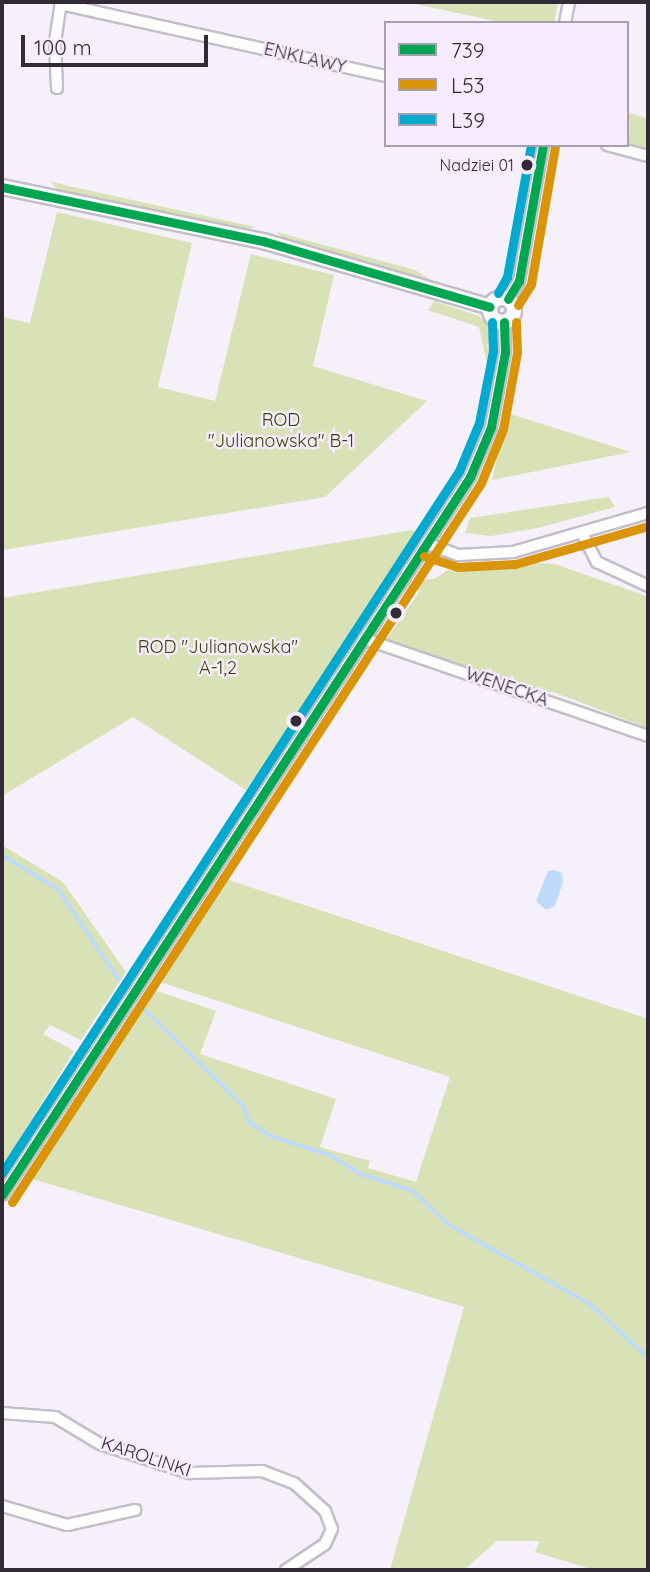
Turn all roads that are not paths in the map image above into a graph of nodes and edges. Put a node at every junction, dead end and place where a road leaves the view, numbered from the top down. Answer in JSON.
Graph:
{"nodes":[{"id":1,"x":569,"y":2,"type":"edge"},
{"id":2,"x":61,"y":3,"type":"edge"},
{"id":3,"x":565,"y":21,"type":"edge"},
{"id":4,"x":384,"y":76,"type":"edge"},
{"id":5,"x":57,"y":88,"type":"dead end"},
{"id":6,"x":543,"y":147,"type":"edge"},
{"id":7,"x":614,"y":147,"type":"edge"},
{"id":8,"x":648,"y":156,"type":"edge"},
{"id":9,"x":2,"y":187,"type":"edge"},
{"id":10,"x":508,"y":299,"type":"junction"},
{"id":11,"x":490,"y":307,"type":"junction"},
{"id":12,"x":504,"y":322,"type":"junction"},
{"id":13,"x":648,"y":513,"type":"edge"},
{"id":14,"x":582,"y":533,"type":"junction"},
{"id":15,"x":428,"y":544,"type":"junction"},
{"id":16,"x":648,"y":586,"type":"edge"},
{"id":17,"x":365,"y":639,"type":"junction"},
{"id":18,"x":648,"y":736,"type":"edge"},
{"id":19,"x":2,"y":1195,"type":"edge"},
{"id":20,"x":2,"y":1413,"type":"edge"},
{"id":21,"x":2,"y":1506,"type":"edge"},
{"id":22,"x":135,"y":1510,"type":"dead end"},
{"id":23,"x":285,"y":1570,"type":"edge"}],
"edges":[{"from":1,"to":3,"type":"street"},
{"from":2,"to":4,"type":"street","name":"ENKLAWY"},
{"from":2,"to":5,"type":"street","name":"ENKLAWY"},
{"from":6,"to":10,"type":"street"},
{"from":7,"to":8,"type":"street"},
{"from":9,"to":11,"type":"street"},
{"from":10,"to":11,"type":"street"},
{"from":10,"to":12,"type":"street"},
{"from":11,"to":12,"type":"street"},
{"from":12,"to":15,"type":"street"},
{"from":13,"to":14,"type":"street"},
{"from":14,"to":15,"type":"street"},
{"from":14,"to":16,"type":"street"},
{"from":15,"to":17,"type":"street"},
{"from":17,"to":18,"type":"street","name":"WENECKA"},
{"from":17,"to":19,"type":"street"},
{"from":20,"to":23,"type":"street","name":"KAROLINKI"},
{"from":21,"to":22,"type":"street"}]}
